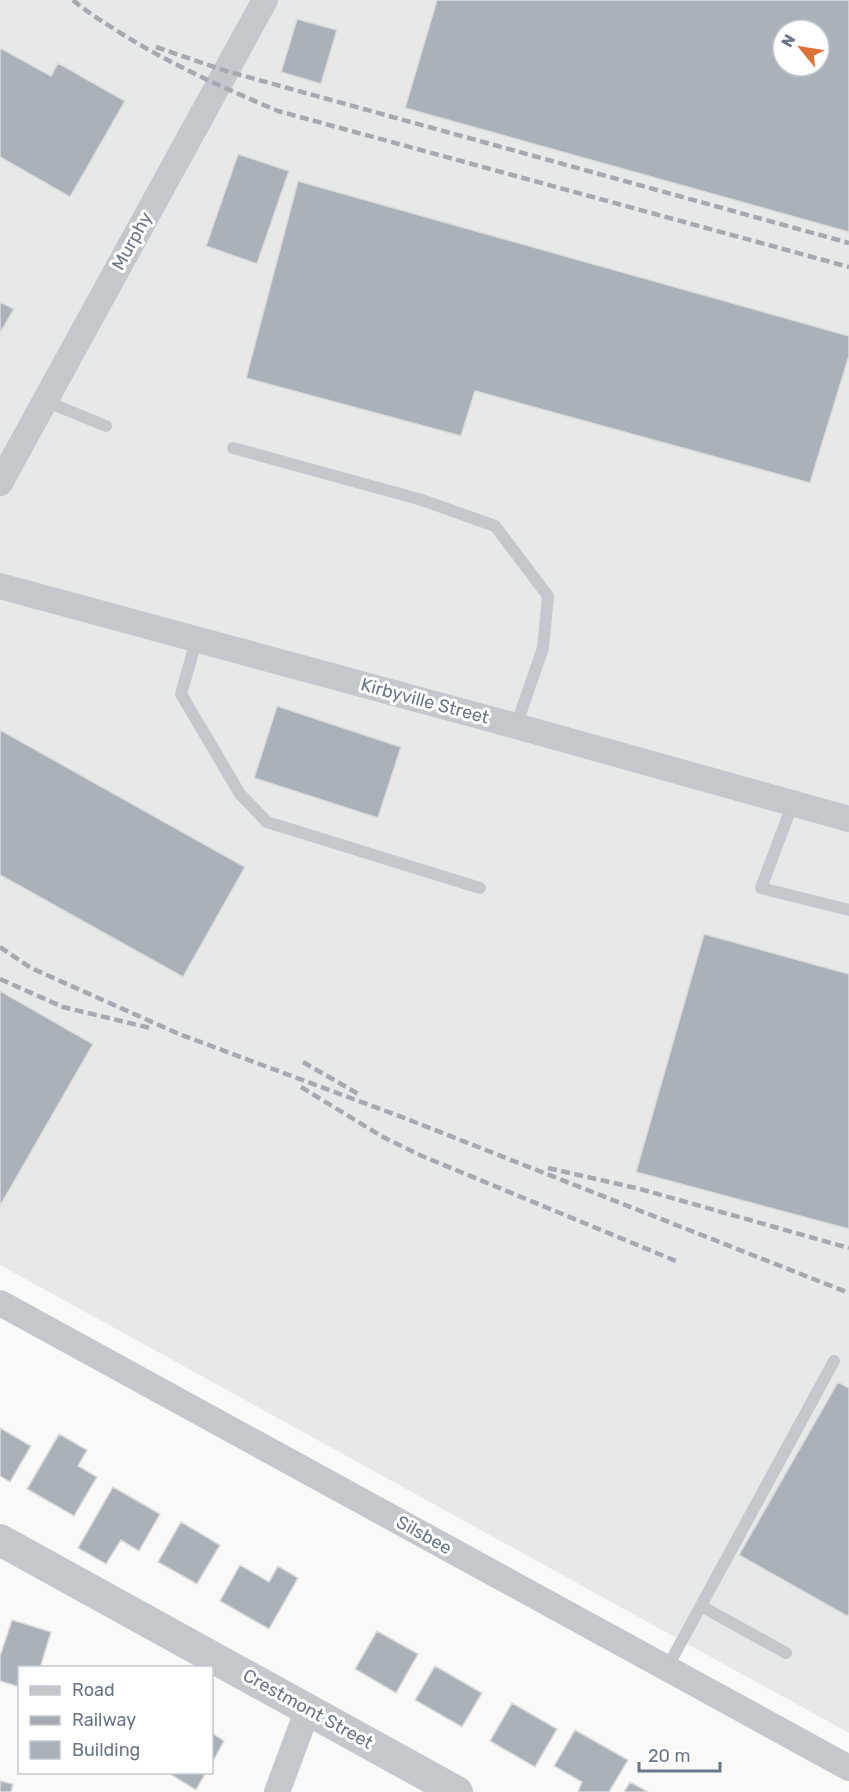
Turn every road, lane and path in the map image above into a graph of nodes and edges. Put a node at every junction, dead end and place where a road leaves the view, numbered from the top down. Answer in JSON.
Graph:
{"nodes":[{"id":1,"x":265,"y":0,"type":"edge"},
{"id":2,"x":45,"y":401,"type":"junction"},
{"id":3,"x":106,"y":426,"type":"dead end"},
{"id":4,"x":233,"y":448,"type":"dead end"},
{"id":5,"x":0,"y":483,"type":"edge"},
{"id":6,"x":0,"y":586,"type":"edge"},
{"id":7,"x":197,"y":638,"type":"junction"},
{"id":8,"x":516,"y":726,"type":"junction"},
{"id":9,"x":794,"y":803,"type":"junction"},
{"id":10,"x":849,"y":819,"type":"edge"},
{"id":11,"x":480,"y":888,"type":"dead end"},
{"id":12,"x":849,"y":910,"type":"edge"},
{"id":13,"x":0,"y":1303,"type":"edge"},
{"id":14,"x":834,"y":1361,"type":"dead end"},
{"id":15,"x":0,"y":1540,"type":"edge"},
{"id":16,"x":701,"y":1606,"type":"junction"},
{"id":17,"x":786,"y":1653,"type":"dead end"},
{"id":18,"x":667,"y":1668,"type":"junction"},
{"id":19,"x":308,"y":1709,"type":"junction"},
{"id":20,"x":849,"y":1768,"type":"edge"},
{"id":21,"x":277,"y":1792,"type":"edge"},
{"id":22,"x":457,"y":1792,"type":"edge"}],
"edges":[{"from":1,"to":2,"type":"street","name":"Murphy"},
{"from":2,"to":3,"type":"lane"},
{"from":2,"to":5,"type":"street","name":"Murphy"},
{"from":4,"to":8,"type":"lane"},
{"from":6,"to":7,"type":"street","name":"Kirbyville Street"},
{"from":7,"to":8,"type":"street","name":"Kirbyville Street"},
{"from":7,"to":11,"type":"lane"},
{"from":8,"to":9,"type":"street","name":"Kirbyville Street"},
{"from":9,"to":10,"type":"street","name":"Kirbyville Street"},
{"from":9,"to":12,"type":"lane"},
{"from":13,"to":18,"type":"street","name":"Silsbee"},
{"from":14,"to":16,"type":"lane"},
{"from":15,"to":19,"type":"street","name":"Crestmont Street"},
{"from":16,"to":17,"type":"lane"},
{"from":16,"to":18,"type":"lane"},
{"from":18,"to":20,"type":"street","name":"Silsbee"},
{"from":19,"to":21,"type":"street"},
{"from":19,"to":22,"type":"street","name":"Crestmont Street"}]}
